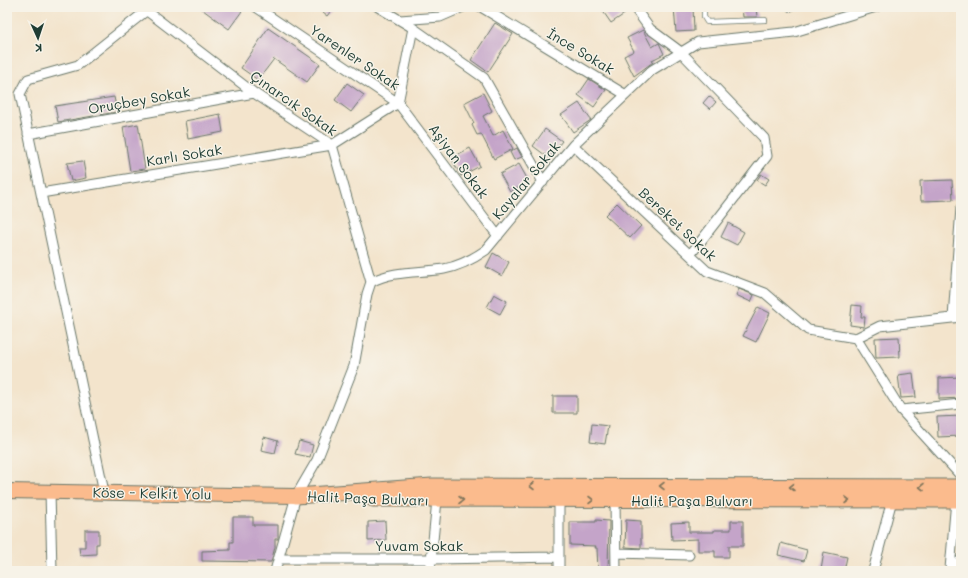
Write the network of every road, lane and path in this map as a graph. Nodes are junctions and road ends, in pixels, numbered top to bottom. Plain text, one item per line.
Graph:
1 (256, 7) edge
2 (378, 7) edge
3 (463, 7) edge
4 (481, 7) edge
5 (634, 7) edge
6 (704, 7) edge
7 (876, 7) edge
8 (149, 9) edge
9 (399, 20) junction
10 (765, 20) dead end
11 (413, 28) junction
12 (681, 52) junction
13 (254, 93) junction
14 (626, 95) junction
15 (398, 103) junction
16 (28, 134) junction
17 (332, 145) junction
18 (573, 145) junction
19 (543, 182) junction
20 (41, 193) junction
21 (961, 208) edge
22 (498, 236) junction
23 (690, 255) junction
24 (371, 282) junction
25 (957, 318) edge
26 (856, 338) junction
27 (961, 404) edge
28 (901, 410) junction
29 (961, 476) edge
30 (7, 491) edge
31 (50, 491) junction
32 (104, 492) junction
33 (296, 496) junction
34 (959, 496) edge
35 (436, 500) junction
36 (559, 500) junction
37 (615, 500) junction
38 (892, 500) junction
39 (616, 553) junction
40 (689, 555) dead end
41 (559, 557) junction
42 (278, 559) junction
43 (431, 560) junction
44 (961, 560) edge
45 (952, 570) edge
46 (52, 571) edge
47 (275, 571) edge
48 (430, 571) edge
49 (559, 571) edge
50 (616, 571) edge
51 (872, 571) edge

1 - 15 street, Yarenler Sokak
2 - 9 street
3 - 9 street
4 - 14 street, İnce Sokak
5 - 12 street
6 - 10 lane
7 - 12 street, Kayalar Sokak
8 - 13 street, Çınarcık Sokak
8 - 16 street
9 - 11 street
11 - 15 street
11 - 19 street
12 - 14 street, Kayalar Sokak
12 - 23 street
13 - 16 street, Oruçbey Sokak
13 - 17 street, Çınarcık Sokak
14 - 18 street, Kayalar Sokak
15 - 17 street
15 - 22 street, Aşiyan Sokak
16 - 20 street
17 - 20 street, Karlı Sokak
17 - 24 street, Çınarcık Sokak
18 - 19 street, Kayalar Sokak
18 - 23 street, Bereket Sokak
19 - 22 street, Kayalar Sokak
20 - 32 street
21 - 25 street
22 - 24 street, Kayalar Sokak
23 - 26 street, Bereket Sokak
24 - 33 street
25 - 26 street
26 - 28 street
27 - 28 street
28 - 29 street
30 - 31 main road, Köse - Kelkit Yolu
31 - 32 main road, Köse - Kelkit Yolu
31 - 46 street
32 - 33 main road, Köse - Kelkit Yolu
34 -> 33 highway, Halit Paşa Bulvarı
33 - 35 highway, Halit Paşa Bulvarı
33 - 42 street
34 - 38 highway, Halit Paşa Bulvarı
34 - 45 street
35 -> 36 highway, Halit Paşa Bulvarı
35 - 43 street
36 -> 37 highway, Halit Paşa Bulvarı
36 - 41 street
37 -> 38 highway, Halit Paşa Bulvarı
37 - 39 street
38 - 51 street
39 - 40 street
39 - 50 street
41 - 43 street, Yuvam Sokak
41 - 49 street
42 - 43 street, Yuvam Sokak
42 - 47 street
43 - 48 street
44 - 45 street

